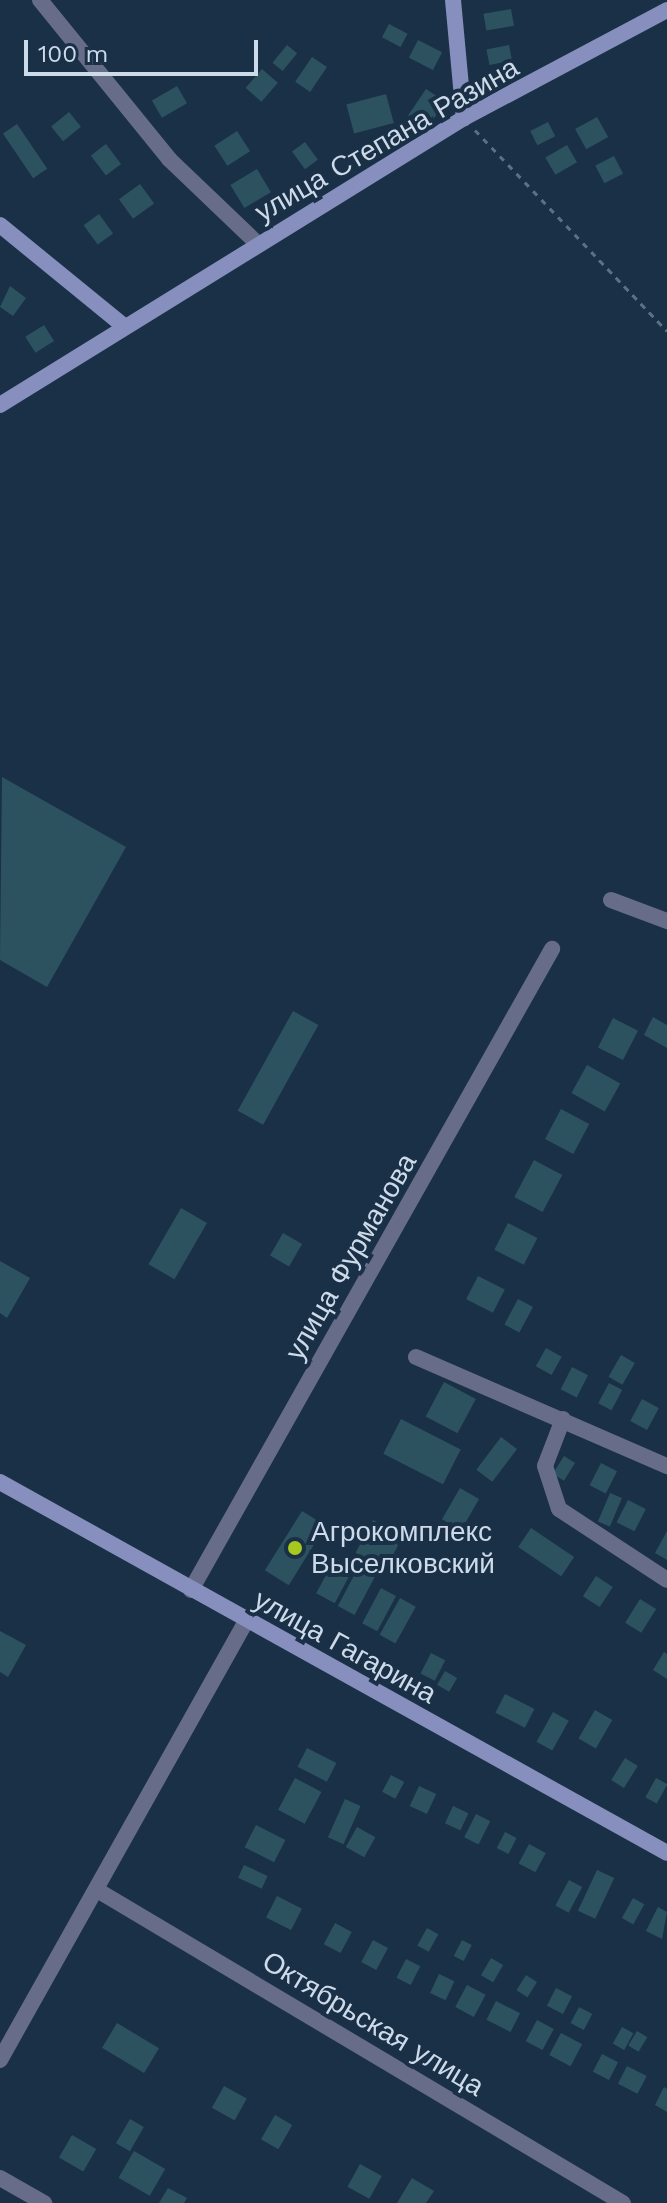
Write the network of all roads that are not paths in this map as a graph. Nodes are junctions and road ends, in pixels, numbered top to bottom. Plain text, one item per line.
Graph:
1 (40, 0) edge
2 (453, 0) edge
3 (667, 10) edge
4 (464, 118) junction
5 (0, 225) edge
6 (259, 245) junction
7 (125, 327) junction
8 (0, 405) edge
9 (611, 900) dead end
10 (667, 921) edge
11 (552, 949) dead end
12 (416, 1357) dead end
13 (563, 1419) junction
14 (667, 1466) edge
15 (0, 1482) edge
16 (667, 1580) edge
17 (191, 1590) junction
18 (245, 1623) junction
19 (667, 1853) edge
20 (97, 1890) junction
21 (0, 2060) edge
22 (0, 2178) edge
23 (44, 2203) edge
24 (623, 2203) edge

1 - 6 street, улица Степана Разина
2 - 4 main road
3 - 4 main road, улица Степана Разина
4 - 6 main road, улица Степана Разина
5 - 7 main road
6 - 7 main road, улица Степана Разина
7 - 8 main road, улица Степана Разина
9 - 10 street
11 - 17 street, улица Фурманова
12 - 13 street
13 - 14 street
13 - 16 street
15 - 17 main road, улица Гагарина
17 - 18 main road, улица Гагарина
18 - 19 main road, улица Гагарина
18 - 20 street
20 - 21 street
20 - 24 street, Октябрьская улица
22 - 23 street

